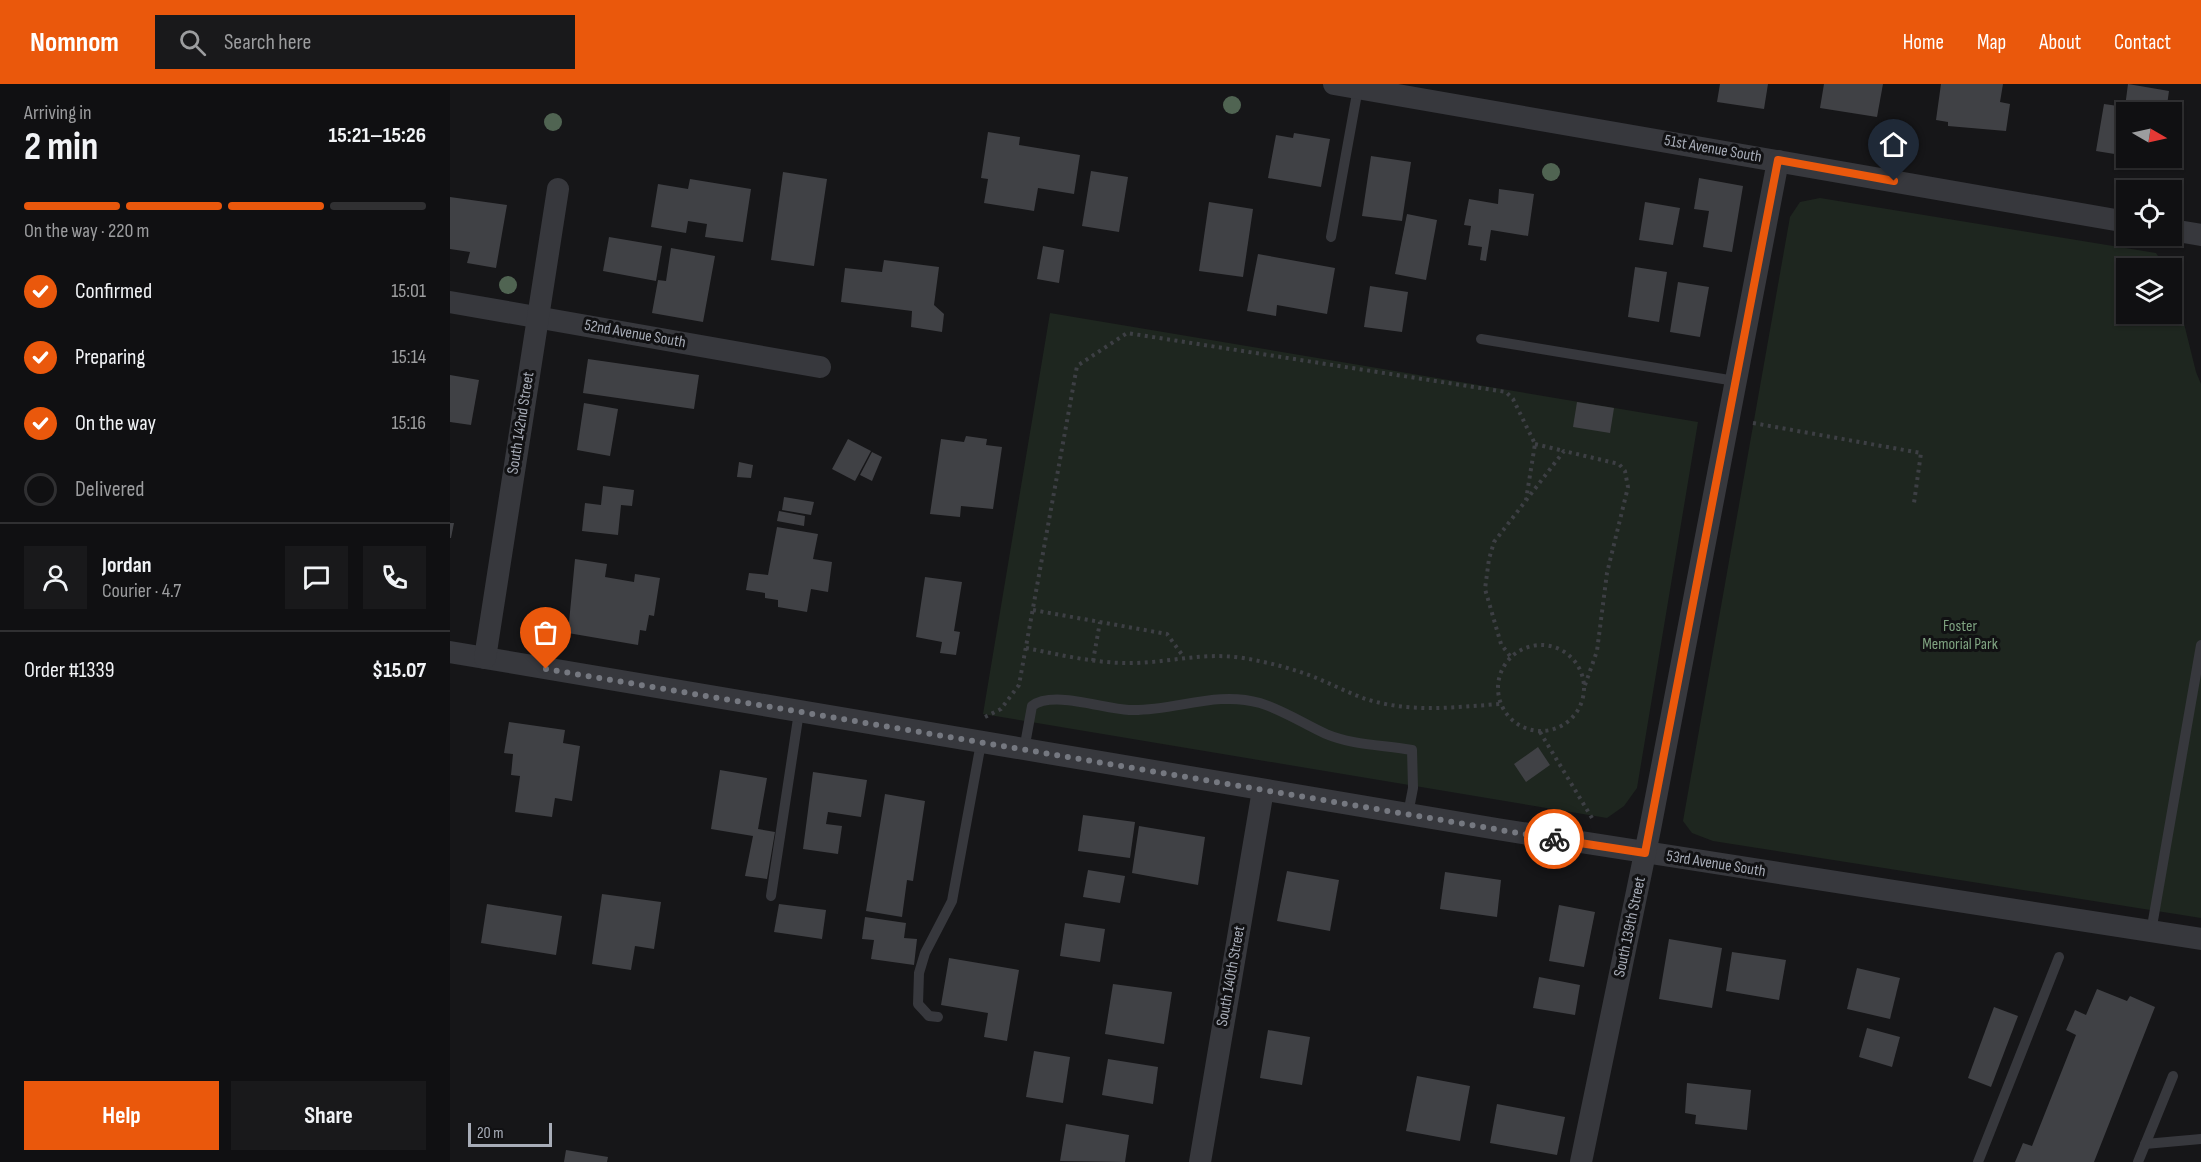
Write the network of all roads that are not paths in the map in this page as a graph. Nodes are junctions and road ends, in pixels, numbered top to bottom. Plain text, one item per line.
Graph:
1 (1334, 84) edge
2 (1358, 88) junction
3 (1778, 160) junction
4 (558, 189) dead end
5 (2116, 220) edge
6 (2182, 232) edge
7 (2201, 235) edge
8 (1331, 237) dead end
9 (450, 302) edge
10 (538, 317) junction
11 (1481, 339) dead end
12 (820, 367) dead end
13 (1735, 381) junction
14 (2201, 645) edge
15 (450, 652) edge
16 (485, 658) junction
17 (799, 712) junction
18 (981, 743) junction
19 (1024, 750) junction
20 (1263, 790) junction
21 (1408, 814) junction
22 (1645, 853) junction
23 (771, 896) dead end
24 (2151, 932) junction
25 (2201, 939) edge
26 (2059, 957) dead end
27 (938, 1017) dead end
28 (2173, 1076) dead end
29 (2201, 1139) edge
30 (2145, 1144) junction
31 (1200, 1162) edge
32 (1581, 1162) edge
33 (1978, 1162) edge
34 (2138, 1162) edge

1 - 2 street, 51st Avenue South
2 - 3 street, 51st Avenue South
2 - 8 lane
3 - 5 street, 51st Avenue South
3 - 13 street, South 139th Street
4 - 10 street, South 142nd Street
6 - 7 street
9 - 10 street, 52nd Avenue South
10 - 12 street, 52nd Avenue South
10 - 16 street, South 142nd Street
11 - 13 lane
13 - 22 street, South 139th Street
14 - 24 lane
15 - 16 street, 53rd Avenue South
16 - 17 street, 53rd Avenue South
17 - 18 street, 53rd Avenue South
17 - 23 lane
18 - 19 street, 53rd Avenue South
18 - 27 lane
19 - 20 street, 53rd Avenue South
19 - 21 lane
20 - 21 street, 53rd Avenue South
20 - 31 street, South 140th Street
21 - 22 street, 53rd Avenue South
22 - 24 street, 53rd Avenue South
22 - 32 street, South 139th Street
24 - 25 street, 53rd Avenue South
26 - 33 lane
28 - 30 lane
29 - 30 lane
30 - 34 lane

